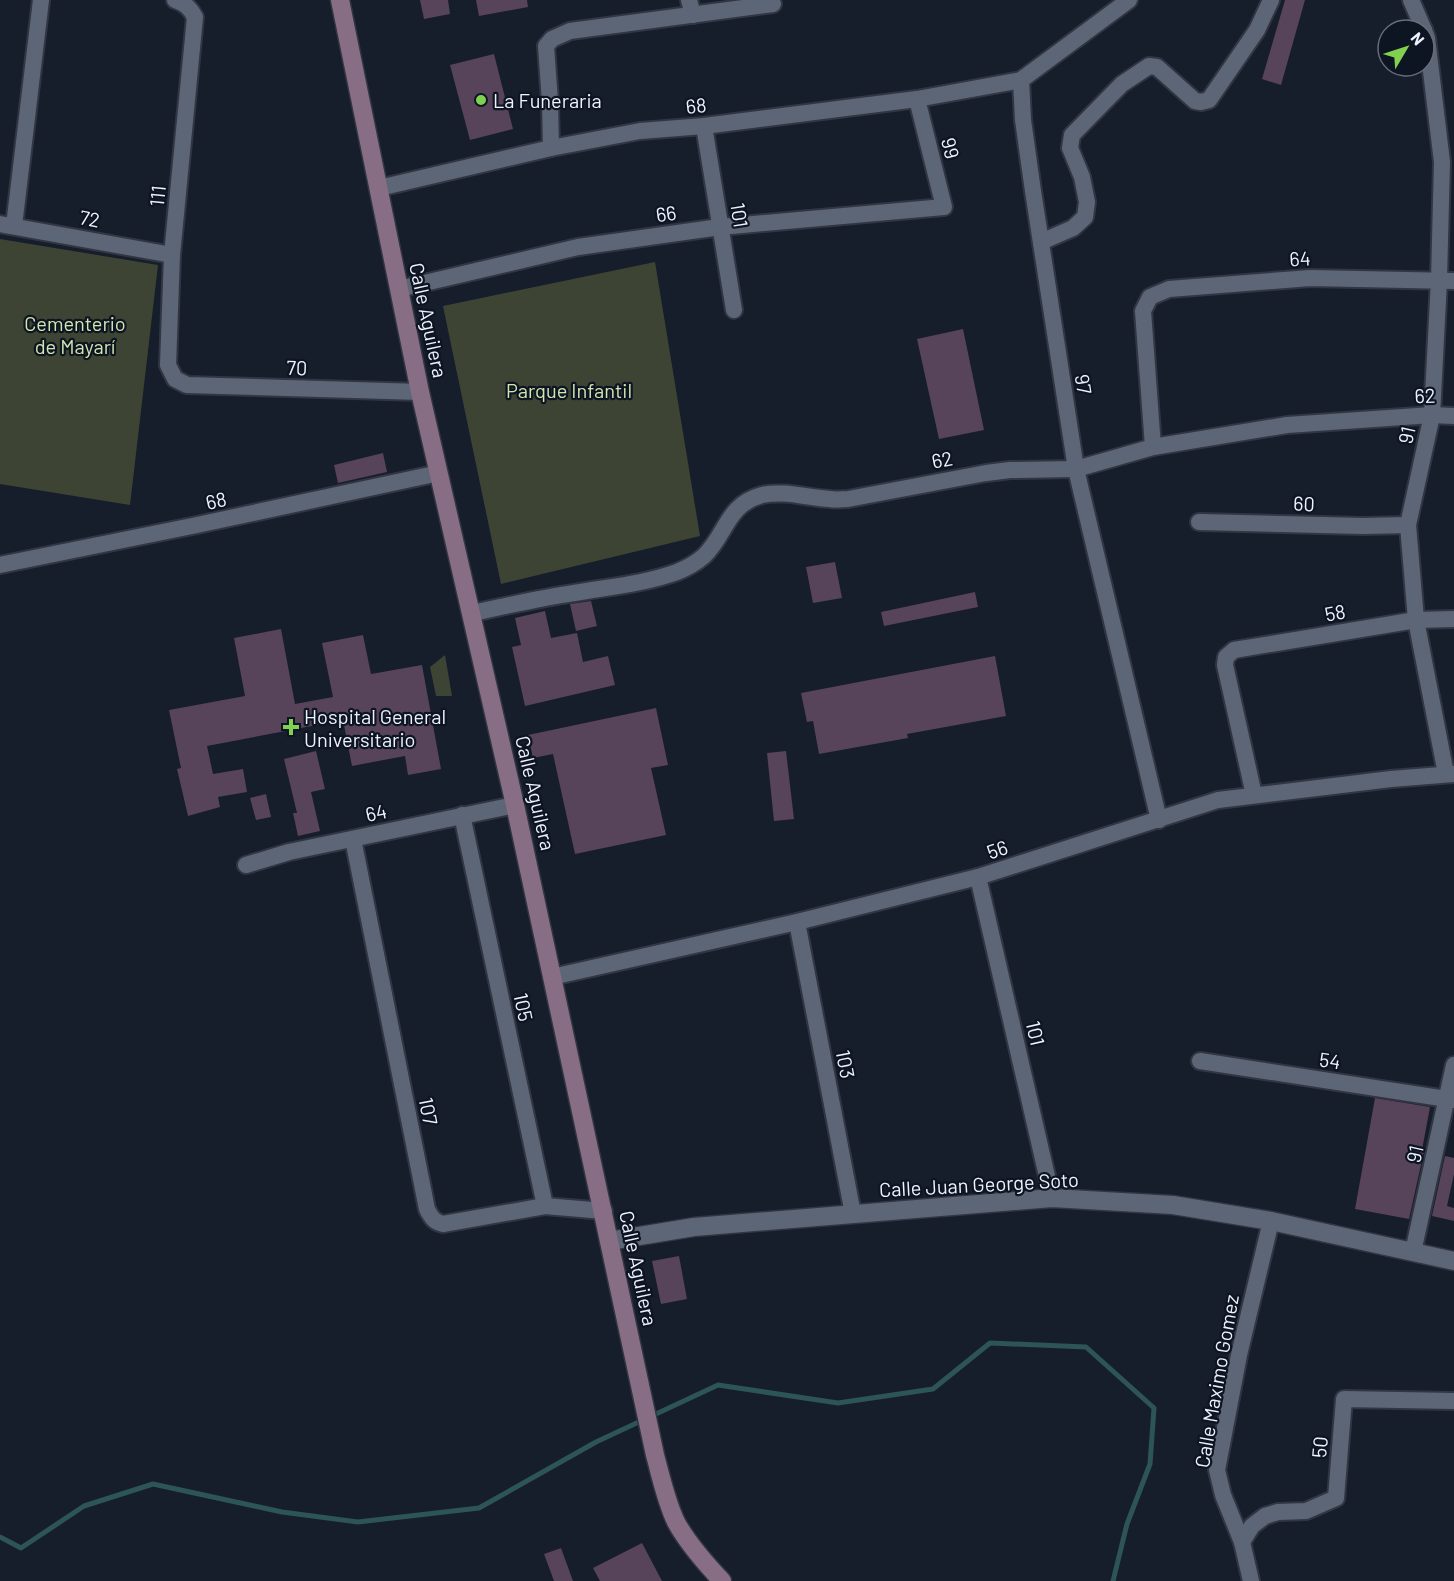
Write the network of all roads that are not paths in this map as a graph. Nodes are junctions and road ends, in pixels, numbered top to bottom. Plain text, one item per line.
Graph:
1 (41, 0) edge
2 (175, 0) edge
3 (340, 0) edge
4 (1129, 0) edge
5 (1271, 0) edge
6 (1411, 0) edge
7 (773, 4) dead end
8 (691, 8) edge
9 (1419, 18) edge
10 (1432, 78) edge
11 (1021, 80) junction
12 (917, 99) junction
13 (704, 126) junction
14 (551, 148) junction
15 (379, 188) junction
16 (944, 207) joint
17 (7, 225) edge
18 (720, 227) junction
19 (1041, 242) junction
20 (172, 255) junction
21 (1446, 280) edge
22 (399, 289) junction
23 (734, 310) dead end
24 (175, 379) joint
25 (420, 392) junction
26 (1432, 415) junction
27 (1454, 416) edge
28 (1153, 447) junction
29 (1076, 469) junction
30 (439, 473) junction
31 (1199, 522) dead end
32 (1408, 525) junction
33 (0, 565) edge
34 (472, 613) junction
35 (1454, 619) edge
36 (1416, 620) junction
37 (1450, 774) edge
38 (1254, 795) junction
39 (515, 805) junction
40 (462, 816) junction
41 (1159, 819) junction
42 (353, 839) junction
43 (246, 865) dead end
44 (978, 877) junction
45 (797, 922) junction
46 (552, 977) junction
47 (1200, 1061) dead end
48 (1454, 1065) edge
49 (1451, 1099) edge
50 (1052, 1198) junction
51 (545, 1206) junction
52 (604, 1211) junction
53 (853, 1214) junction
54 (1271, 1221) junction
55 (609, 1241) junction
56 (1413, 1252) junction
57 (1454, 1262) edge
58 (1454, 1401) edge
59 (1242, 1542) junction
60 (722, 1581) edge
61 (1251, 1581) edge

1 - 17 street
2 - 20 street, 111
3 - 15 main road, Calle Aguilera
4 - 11 street
5 - 19 street
6 - 9 street, 91
7 - 8 street
8 - 14 street
10 - 21 street, 91
11 - 12 street, 68
11 - 19 street, 97
12 - 13 street, 68
12 - 16 street, 99
13 - 14 street, 68
13 - 18 street, 101
14 - 15 street, 68
15 - 22 main road, Calle Aguilera
16 - 18 street, 66
17 - 20 street, 72
18 - 22 street, 66
18 - 23 street, 101
19 - 29 street, 97
20 - 24 street, 111
21 - 26 street, 91
21 - 28 street, 64
22 - 25 main road, Calle Aguilera
24 - 25 street, 70
25 - 30 main road, Calle Aguilera
26 - 27 street, 62
26 - 28 street, 62
26 - 32 street, 91
28 - 29 street, 62
29 - 34 street, 62
29 - 41 street, 97
30 - 33 street, 68
30 - 34 main road, Calle Aguilera
31 - 32 street, 60
32 - 36 street, 91
34 - 39 main road, Calle Aguilera
35 - 36 street, 58
36 - 37 street, 91
36 - 38 street, 58
37 - 38 street, 56
38 - 41 street, 56
39 - 40 street, 64
39 - 46 main road, Calle Aguilera
40 - 42 street, 64
40 - 51 street, 105
41 - 44 street, 56
42 - 43 street, 64
42 - 51 street, 107
44 - 45 street, 56
44 - 50 street, 101
45 - 46 street, 56
45 - 53 street, 103
46 - 52 main road, Calle Aguilera
47 - 49 street, 54
48 - 49 street, 91
49 - 56 street, 91
50 - 53 street, Calle Juan George Soto
50 - 54 street, Calle Juan George Soto
51 - 52 street, 107
52 - 55 main road, Calle Aguilera
53 - 55 street, Calle Juan George Soto
54 - 56 street, Calle Juan George Soto
54 - 59 street, Calle Maximo Gomez
55 - 60 main road, Calle Aguilera
56 - 57 street, Calle Juan George Soto
58 - 59 street, 50
59 - 61 street, Calle Maximo Gomez

